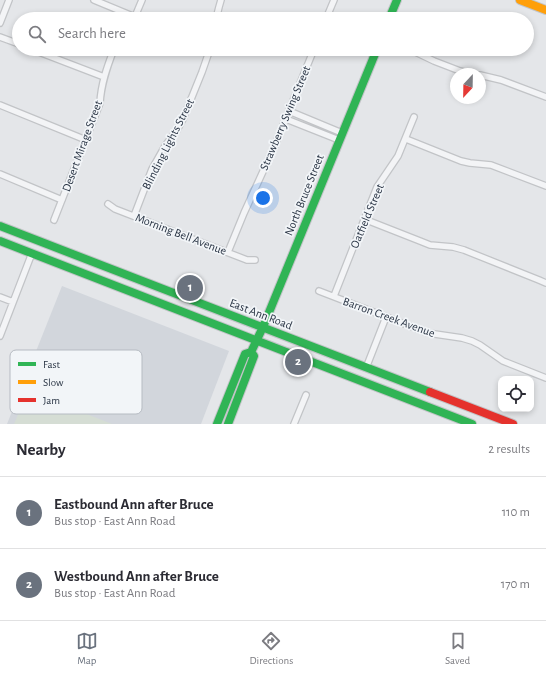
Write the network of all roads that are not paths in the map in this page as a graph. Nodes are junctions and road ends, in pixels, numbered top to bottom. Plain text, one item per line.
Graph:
1 (9, 0) edge
2 (94, 0) edge
3 (142, 0) edge
4 (221, 0) edge
5 (334, 0) edge
6 (397, 0) edge
7 (520, 0) edge
8 (546, 10) edge
9 (121, 12) edge
10 (137, 12) edge
11 (218, 12) edge
12 (329, 12) edge
13 (392, 12) edge
14 (0, 23) edge
15 (0, 37) edge
16 (12, 41) edge
17 (49, 56) edge
18 (112, 56) edge
19 (208, 56) edge
20 (311, 56) edge
21 (374, 56) edge
22 (422, 56) edge
23 (451, 68) edge
24 (486, 76) edge
25 (104, 77) junction
26 (546, 97) edge
27 (0, 105) edge
28 (289, 111) junction
29 (414, 117) dead end
30 (286, 119) junction
31 (341, 136) junction
32 (406, 138) junction
33 (86, 140) junction
34 (0, 174) edge
35 (546, 186) edge
36 (62, 200) junction
37 (108, 204) dead end
38 (134, 216) junction
39 (364, 219) junction
40 (54, 220) dead end
41 (0, 226) edge
42 (0, 241) edge
43 (228, 252) junction
44 (32, 253) junction
45 (255, 260) dead end
46 (546, 283) edge
47 (319, 291) dead end
48 (334, 296) junction
49 (0, 297) edge
50 (13, 302) junction
51 (386, 317) junction
52 (263, 327) junction
53 (0, 336) edge
54 (256, 340) junction
55 (252, 350) dead end
56 (366, 368) junction
57 (546, 378) edge
58 (306, 395) dead end
59 (217, 424) edge
60 (228, 424) edge
61 (294, 424) edge
62 (472, 424) edge
63 (513, 424) edge

1 - 14 street
2 - 9 street
3 - 10 street
4 - 11 street
5 - 12 street
6 - 13 main road
7 - 8 main road
15 - 16 street
17 - 25 street
18 - 25 street, Desert Mirage Street
19 - 38 street, Blinding Lights Street
20 - 28 street, Strawberry Swing Street
21 - 31 main road, North Bruce Street
22 - 23 street
24 - 26 street
25 - 33 street, Desert Mirage Street
27 - 33 street
28 - 30 street, Strawberry Swing Street
28 - 31 street
29 - 32 street, Oatfield Street
30 - 31 street
30 - 43 street, Strawberry Swing Street
31 - 52 main road, North Bruce Street
32 - 35 street
32 - 39 street, Oatfield Street
33 - 36 street, Desert Mirage Street
34 - 36 street
36 - 40 street, Desert Mirage Street
37 - 38 street, Morning Bell Avenue
38 - 43 street, Morning Bell Avenue
39 - 46 street
39 - 48 street, Oatfield Street
41 - 52 main road, East Ann Road
42 - 44 main road
43 - 45 street, Morning Bell Avenue
44 - 50 street
44 - 54 main road
47 - 48 street, Barron Creek Avenue
48 - 51 street, Barron Creek Avenue
49 - 50 street
50 - 53 street
51 - 56 street
51 - 57 street, Barron Creek Avenue
52 - 54 main road, North Bruce Street
52 - 56 main road, East Ann Road
54 - 55 main road, North Bruce Street
54 - 62 main road
56 - 63 main road, East Ann Road
58 - 61 street
59 - 60 main road

